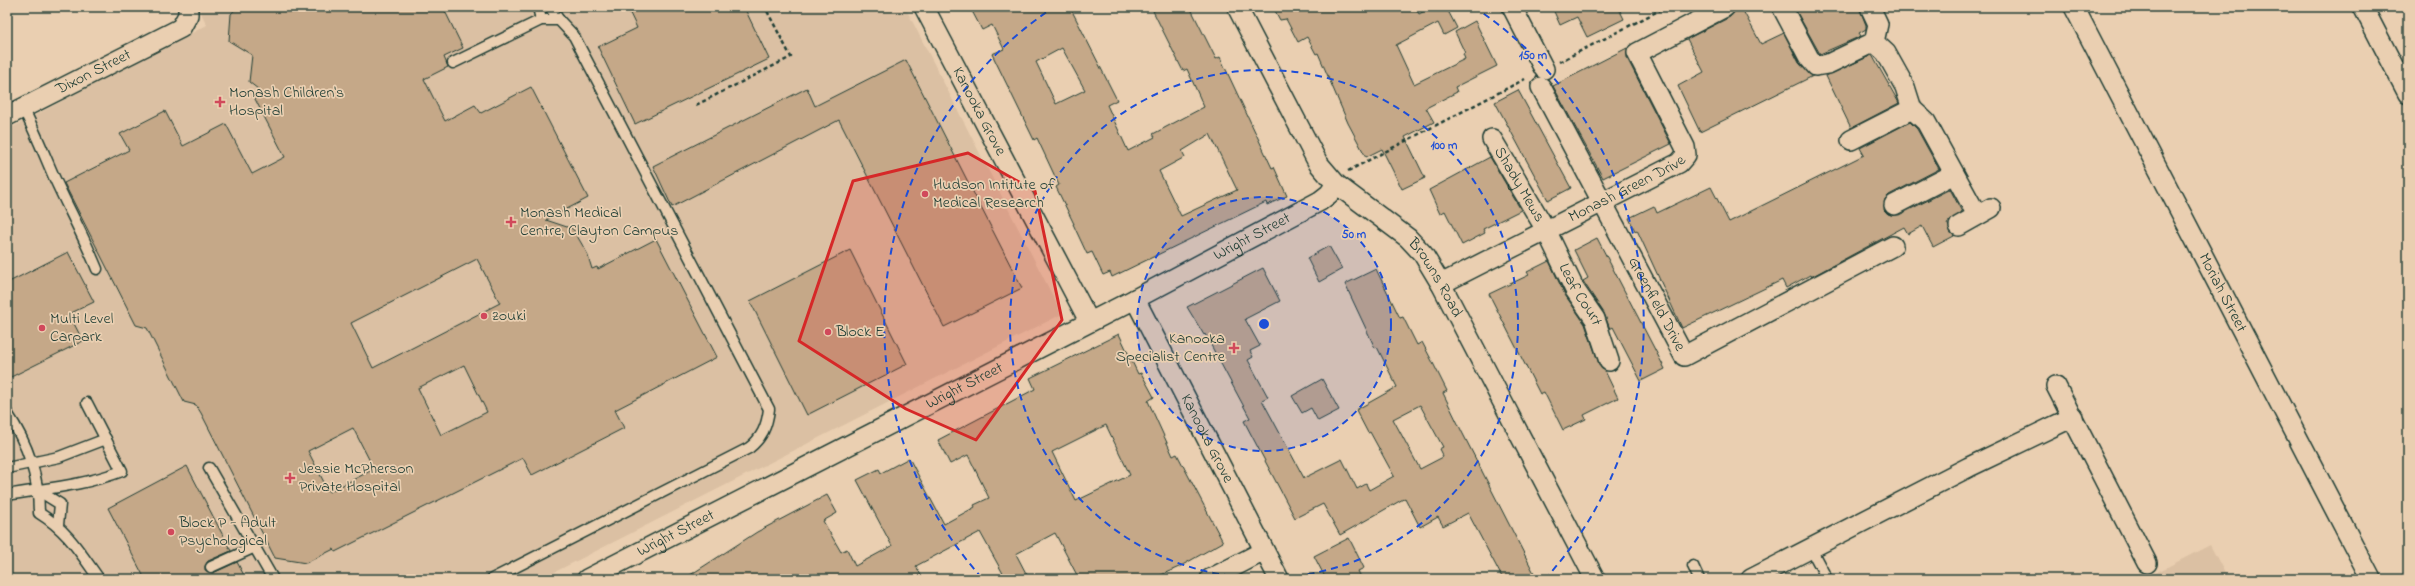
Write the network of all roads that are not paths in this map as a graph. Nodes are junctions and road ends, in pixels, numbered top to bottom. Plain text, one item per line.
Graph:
1 (188, 7) edge
2 (538, 7) edge
3 (550, 7) edge
4 (924, 7) edge
5 (1237, 7) edge
6 (1512, 7) edge
7 (1725, 7) edge
8 (1782, 7) edge
9 (1870, 7) edge
10 (2074, 7) edge
11 (2363, 7) edge
12 (541, 20) junction
13 (558, 20) junction
14 (1874, 42) junction
15 (453, 63) dead end
16 (2408, 94) edge
17 (1912, 109) junction
18 (15, 112) edge
19 (1492, 139) dead end
20 (1851, 140) dead end
21 (1954, 174) junction
22 (1336, 184) junction
23 (1603, 201) junction
24 (1894, 205) dead end
25 (1959, 226) dead end
26 (1546, 230) junction
27 (1893, 246) dead end
28 (96, 269) dead end
29 (1441, 284) junction
30 (1135, 299) junction
31 (1089, 321) junction
32 (1609, 361) dead end
33 (2056, 386) dead end
34 (87, 403) dead end
35 (7, 413) edge
36 (2073, 417) junction
37 (106, 439) junction
38 (32, 462) junction
39 (7, 468) edge
40 (209, 468) dead end
41 (39, 491) junction
42 (7, 495) edge
43 (58, 525) junction
44 (255, 547) junction
45 (1811, 549) junction
46 (1264, 551) junction
47 (2148, 562) dead end
48 (1693, 566) dead end
49 (211, 567) dead end
50 (99, 579) edge
51 (273, 579) edge
52 (492, 579) edge
53 (587, 579) edge
54 (1210, 579) edge
55 (1279, 579) edge
56 (1595, 579) edge
57 (1699, 579) edge
58 (1751, 579) edge
59 (1827, 579) edge
60 (2371, 579) edge

1 - 18 street, Dixon Street
2 - 12 lane
3 - 13 lane
4 - 31 street, Kanooka Grove
5 - 22 street, Browns Road
6 - 23 street, Greenfield Drive
7 - 23 street, Monash Green Drive
8 - 14 street
9 - 14 street
10 - 60 street, Moriah Street
11 - 16 street
12 - 13 lane
12 - 15 lane
13 - 52 lane
14 - 17 street
17 - 20 street
17 - 21 street
18 - 28 lane
19 - 26 street, Shady Mews
21 - 24 street
21 - 25 street
22 - 29 street, Browns Road
22 - 30 street, Wright Street
23 - 26 street, Monash Green Drive
23 - 27 street, Greenfield Drive
26 - 29 street, Monash Green Drive
26 - 32 street, Leaf Court
29 - 56 street, Browns Road
30 - 31 street, Wright Street
30 - 46 street, Kanooka Grove
31 - 53 street, Wright Street
33 - 36 street
34 - 37 lane
35 - 38 lane
36 - 45 street
36 - 47 street
37 - 38 lane
37 - 41 lane
38 - 39 lane
38 - 41 lane
40 - 44 lane
41 - 42 lane
41 - 43 lane
41 - 43 lane
43 - 50 lane
44 - 49 lane
44 - 51 lane
45 - 58 street
45 - 59 lane
46 - 54 street
46 - 55 street, Kanooka Grove
48 - 57 lane

